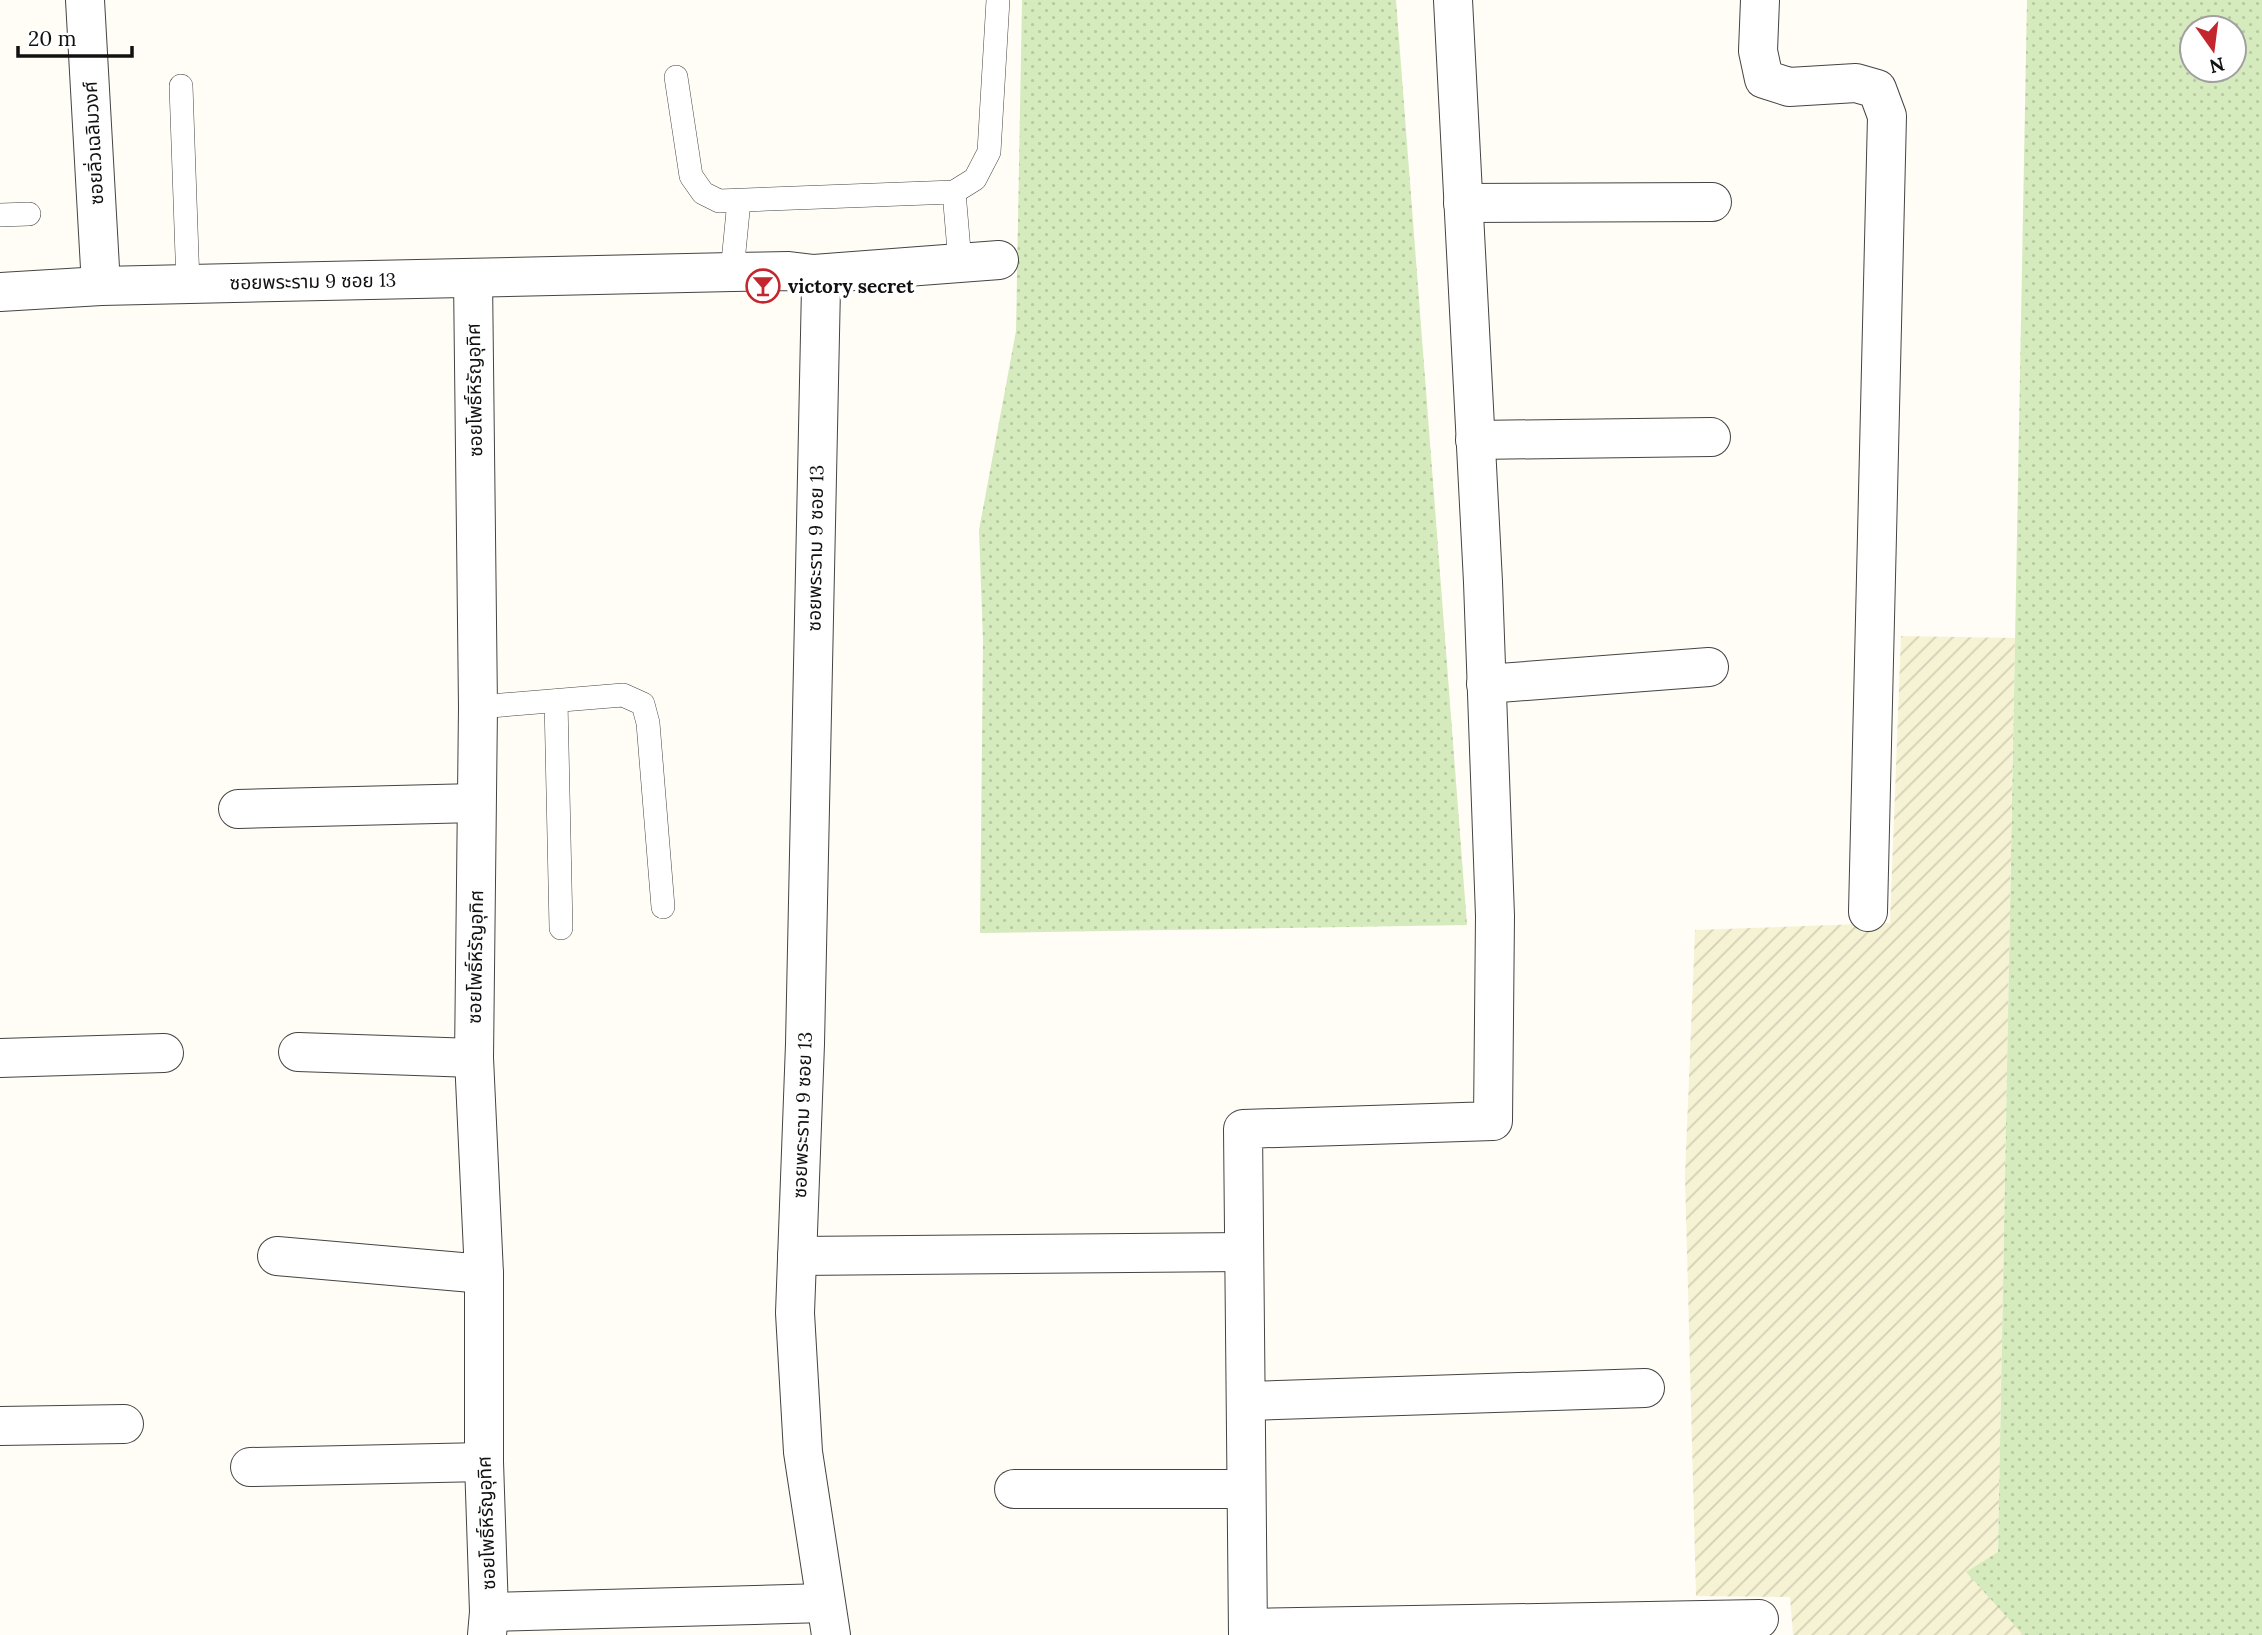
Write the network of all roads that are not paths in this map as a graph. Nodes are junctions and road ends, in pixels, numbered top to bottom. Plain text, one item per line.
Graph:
1 (85, 0) edge
2 (998, 0) edge
3 (1452, 0) edge
4 (1760, 0) edge
5 (676, 77) dead end
6 (181, 86) dead end
7 (954, 192) junction
8 (739, 201) junction
9 (1463, 202) junction
10 (1712, 202) dead end
11 (29, 214) dead end
12 (0, 215) edge
13 (999, 260) dead end
14 (960, 262) junction
15 (733, 272) junction
16 (814, 274) junction
17 (473, 278) junction
18 (188, 284) junction
19 (101, 286) junction
20 (0, 292) edge
21 (1711, 437) dead end
22 (1475, 440) junction
23 (1709, 667) dead end
24 (1486, 684) junction
25 (556, 701) junction
26 (478, 707) junction
27 (477, 803) junction
28 (238, 809) dead end
29 (663, 907) dead end
30 (1868, 912) dead end
31 (561, 928) dead end
32 (298, 1052) dead end
33 (164, 1053) dead end
34 (0, 1058) edge
35 (474, 1058) junction
36 (1244, 1252) junction
37 (277, 1256) dead end
38 (797, 1256) junction
39 (484, 1274) junction
40 (1645, 1388) dead end
41 (1246, 1401) junction
42 (124, 1424) dead end
43 (0, 1426) edge
44 (484, 1462) junction
45 (250, 1467) dead end
46 (1014, 1489) dead end
47 (1246, 1489) junction
48 (828, 1619) edge
49 (1759, 1619) dead end
50 (488, 1623) edge
51 (1248, 1631) edge

1 - 19 street, ซอยลิ่วเฉลิมวงศ์
2 - 7 lane
3 - 9 street
4 - 30 street
5 - 8 lane
6 - 18 lane
7 - 8 lane
7 - 14 lane
8 - 15 lane
9 - 10 street
9 - 22 street
11 - 12 lane
13 - 14 street
14 - 16 street
15 - 16 street, ซอยพระราม 9 ซอย 13
15 - 17 street, ซอยพระราม 9 ซอย 13
16 - 38 street, ซอยพระราม 9 ซอย 13
17 - 18 street, ซอยพระราม 9 ซอย 13
17 - 26 street, ซอยโพธิ์หิรัญอุทิศ
18 - 19 street, ซอยพระราม 9 ซอย 13
19 - 20 street, ซอยพระราม 9 ซอย 13
21 - 22 street
22 - 24 street
23 - 24 street
24 - 36 street
25 - 26 lane
25 - 29 lane
25 - 31 lane
26 - 27 street, ซอยโพธิ์หิรัญอุทิศ
27 - 28 street
27 - 35 street, ซอยโพธิ์หิรัญอุทิศ
32 - 35 street
33 - 34 street
35 - 39 street, ซอยโพธิ์หิรัญอุทิศ
36 - 38 street
36 - 41 street
37 - 39 street
38 - 48 street, ซอยพระราม 9 ซอย 13
39 - 44 street, ซอยโพธิ์หิรัญอุทิศ
40 - 41 street
41 - 47 street
42 - 43 street
44 - 45 street
44 - 50 street, ซอยโพธิ์หิรัญอุทิศ
46 - 47 street
47 - 51 street
48 - 50 street
49 - 51 street

